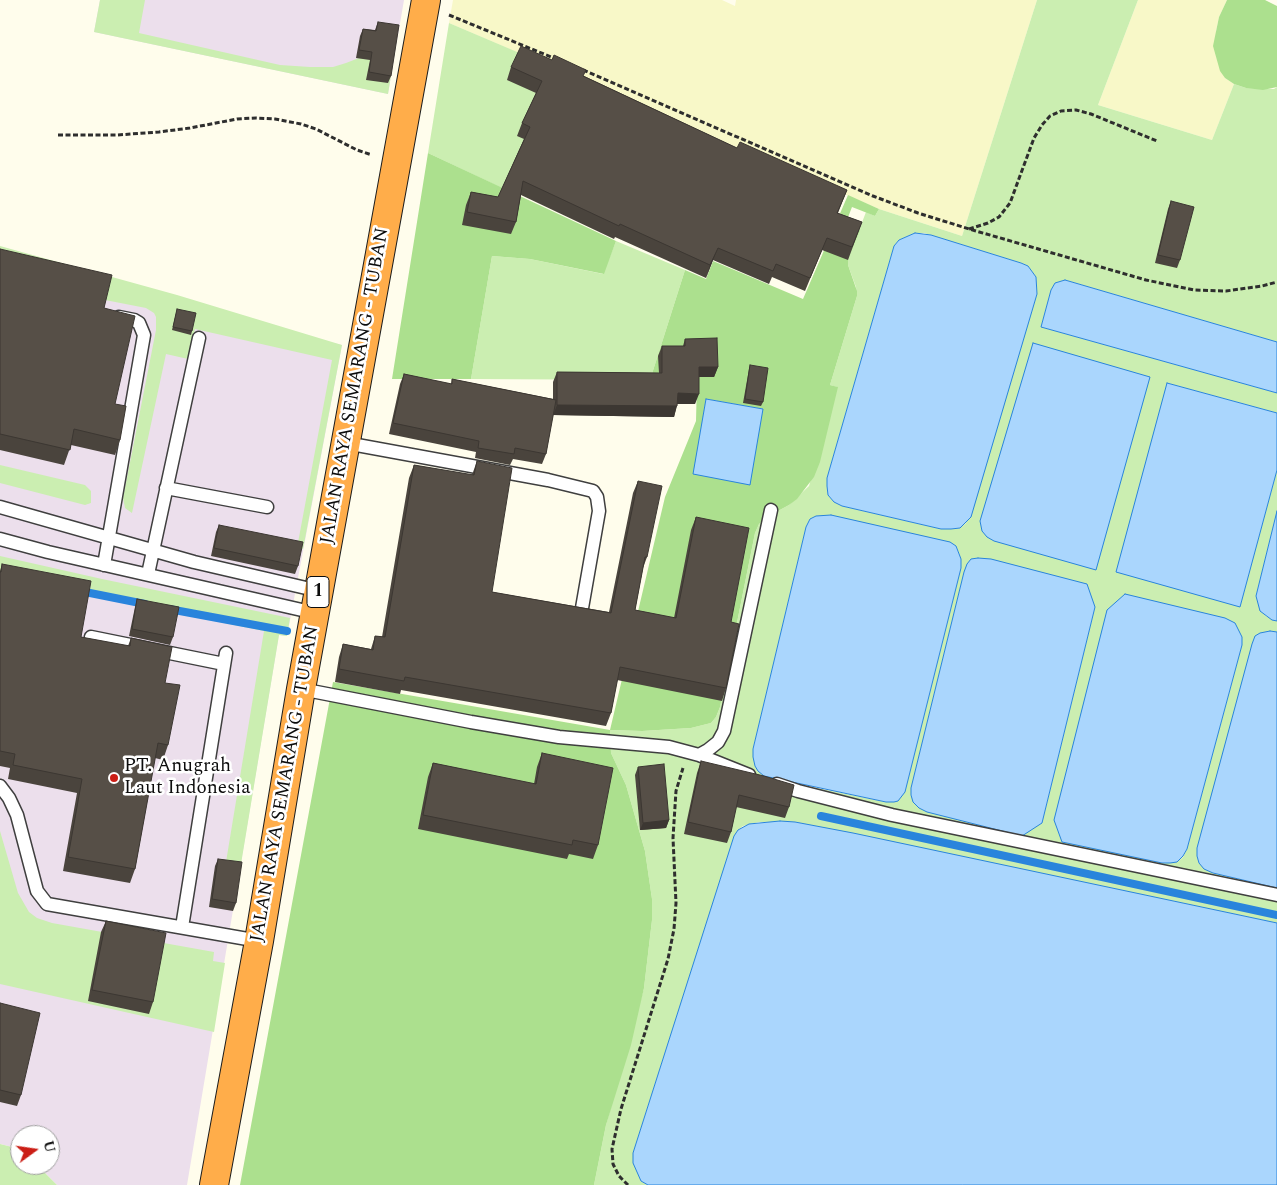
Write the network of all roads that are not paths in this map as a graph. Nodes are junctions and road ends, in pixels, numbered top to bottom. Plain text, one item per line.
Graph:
1 (426, 3) edge
2 (112, 316) edge
3 (199, 338) dead end
4 (346, 443) junction
5 (166, 488) junction
6 (0, 507) edge
7 (267, 507) dead end
8 (771, 510) dead end
9 (109, 538) junction
10 (0, 539) edge
11 (153, 550) junction
12 (104, 565) junction
13 (148, 574) junction
14 (317, 602) junction
15 (582, 608) edge
16 (91, 637) edge
17 (301, 689) junction
18 (699, 755) junction
19 (0, 786) edge
20 (1277, 894) edge
21 (182, 927) junction
22 (260, 941) junction
23 (214, 1185) edge

1 - 4 highway, JALAN RAYA SEMARANG - TUBAN / 1
2 - 9 lane
3 - 5 lane
4 - 14 highway, JALAN RAYA SEMARANG - TUBAN / 1
4 - 15 lane
5 - 7 lane
5 - 11 lane
6 - 9 lane
8 - 18 lane
9 - 11 lane
9 - 12 lane
10 - 12 lane
11 - 13 lane
11 - 14 lane
12 - 13 lane
13 - 14 lane
14 - 17 highway, JALAN RAYA SEMARANG - TUBAN / 1
16 - 21 lane
17 - 18 lane
17 - 22 highway, JALAN RAYA SEMARANG - TUBAN / 1
18 - 20 lane
19 - 21 lane
21 - 22 lane
22 - 23 highway, JALAN RAYA SEMARANG - TUBAN / 1

